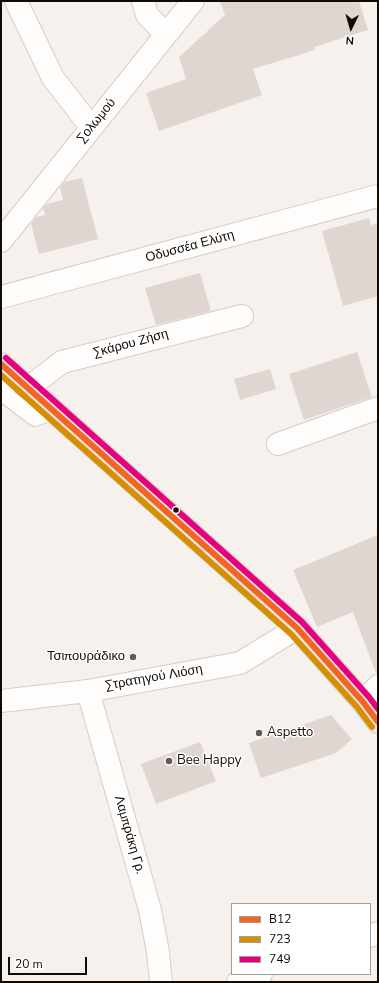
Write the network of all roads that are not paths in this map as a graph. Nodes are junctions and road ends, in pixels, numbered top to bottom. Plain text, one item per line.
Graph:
1 (16, 1) edge
2 (143, 1) edge
3 (193, 1) edge
4 (166, 34) junction
5 (92, 127) junction
6 (378, 196) edge
7 (1, 241) edge
8 (1, 297) edge
9 (242, 316) dead end
10 (4, 366) edge
11 (28, 388) junction
12 (378, 408) edge
13 (54, 411) junction
14 (278, 444) dead end
15 (297, 628) junction
16 (378, 686) edge
17 (88, 690) junction
18 (1, 702) edge
19 (363, 702) junction
20 (378, 722) edge
21 (258, 975) edge
22 (161, 982) edge
23 (238, 982) edge

1 - 5 street
2 - 4 street
3 - 4 street, Σολωμού
4 - 5 street, Σολωμού
5 - 7 street, Σολωμού
6 - 8 street, Οδυσσέα Ελύτη
9 - 11 street, Σκάρου Ζήση
10 - 11 main road
10 - 13 lane
11 - 13 main road
12 - 14 street
13 - 15 main road
15 - 17 street, Στρατηγού Λιόση
15 - 19 main road
16 - 19 street
17 - 18 street, Στρατηγού Λιόση
17 - 22 street, Λαμπράκη Γρ.
19 - 20 main road
21 - 23 street

